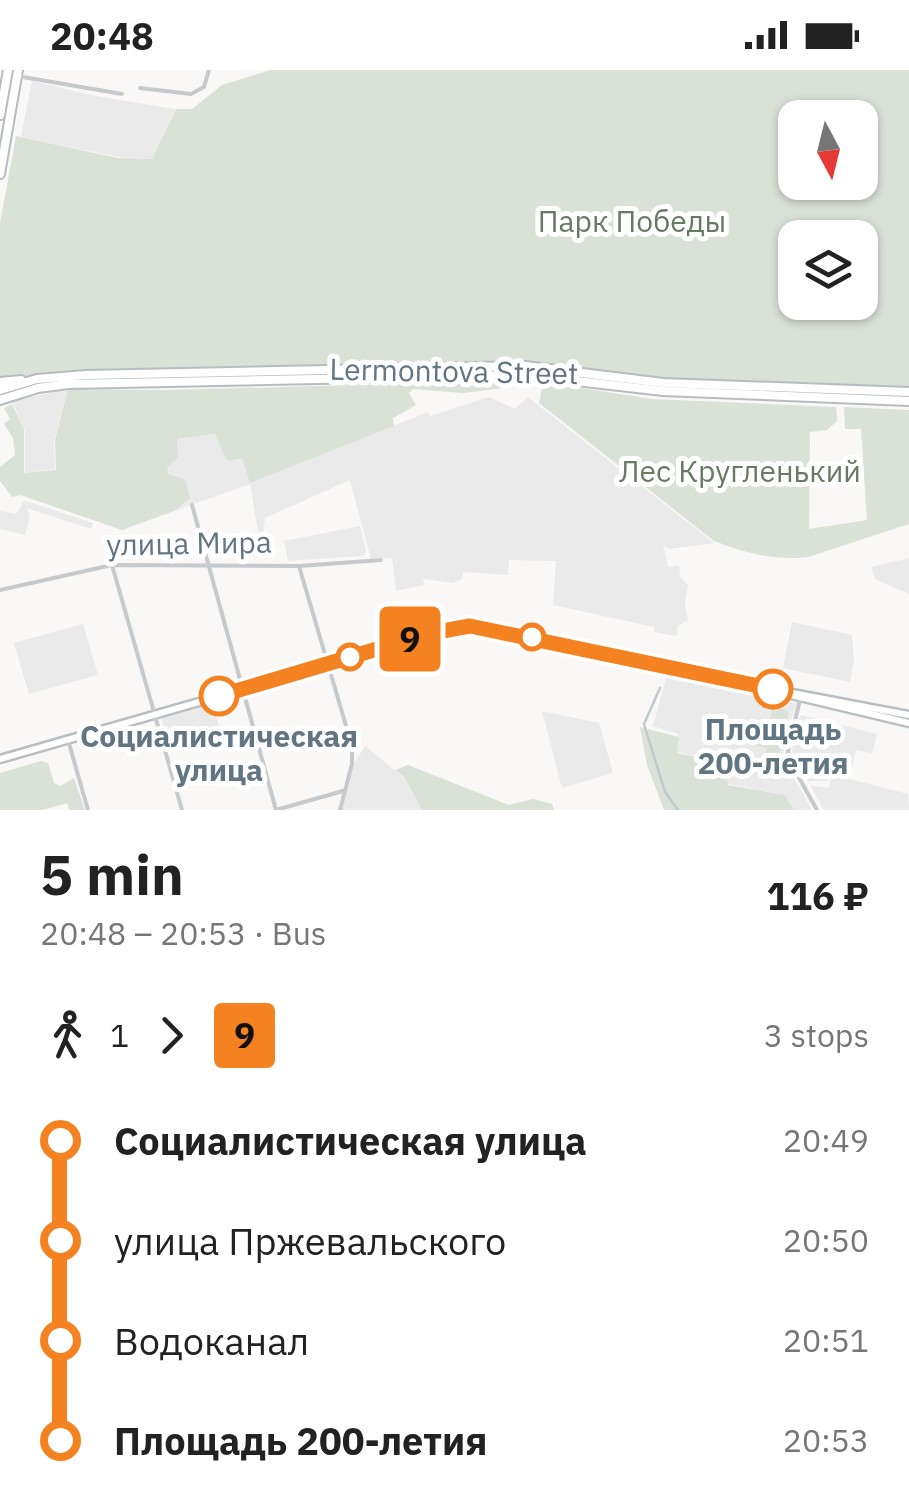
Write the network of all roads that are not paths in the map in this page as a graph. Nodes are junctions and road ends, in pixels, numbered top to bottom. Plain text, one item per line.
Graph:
1 (8, 70) edge
2 (209, 70) edge
3 (17, 73) edge
4 (140, 88) dead end
5 (122, 94) dead end
6 (0, 115) edge
7 (0, 174) edge
8 (303, 375) junction
9 (51, 377) junction
10 (0, 382) edge
11 (663, 387) junction
12 (909, 392) edge
13 (2, 397) edge
14 (909, 401) edge
15 (192, 505) dead end
16 (381, 560) dead end
17 (112, 565) junction
18 (207, 566) junction
19 (299, 566) junction
20 (0, 590) edge
21 (328, 664) junction
22 (241, 689) junction
23 (801, 696) junction
24 (155, 714) junction
25 (909, 715) edge
26 (909, 724) edge
27 (68, 740) junction
28 (0, 759) edge
29 (345, 790) junction
30 (88, 810) edge
31 (182, 810) edge
32 (276, 810) edge
33 (340, 810) edge
34 (817, 810) edge

1 - 6 main road
2 - 4 street
3 - 5 street
3 - 7 main road
8 - 9 main road, Lermontova Street
8 - 11 main road, Lermontova Street
8 - 13 main road, Lermontova Street
9 - 10 main road
9 - 13 main road, Lermontova Street
11 - 12 main road, Lermontova Street
11 - 14 main road, Lermontova Street
15 - 18 street
16 - 19 street, улица Мира
17 - 18 street, улица Мира
17 - 20 street, улица Мира
17 - 24 street
18 - 19 street, улица Мира
18 - 22 street
19 - 21 street
21 - 22 main road
21 - 23 main road
21 - 29 street
22 - 24 main road
22 - 32 street
23 - 25 main road
23 - 26 main road
23 - 34 street
24 - 27 main road
24 - 31 street
27 - 28 main road
27 - 30 street
29 - 32 street
29 - 33 street

